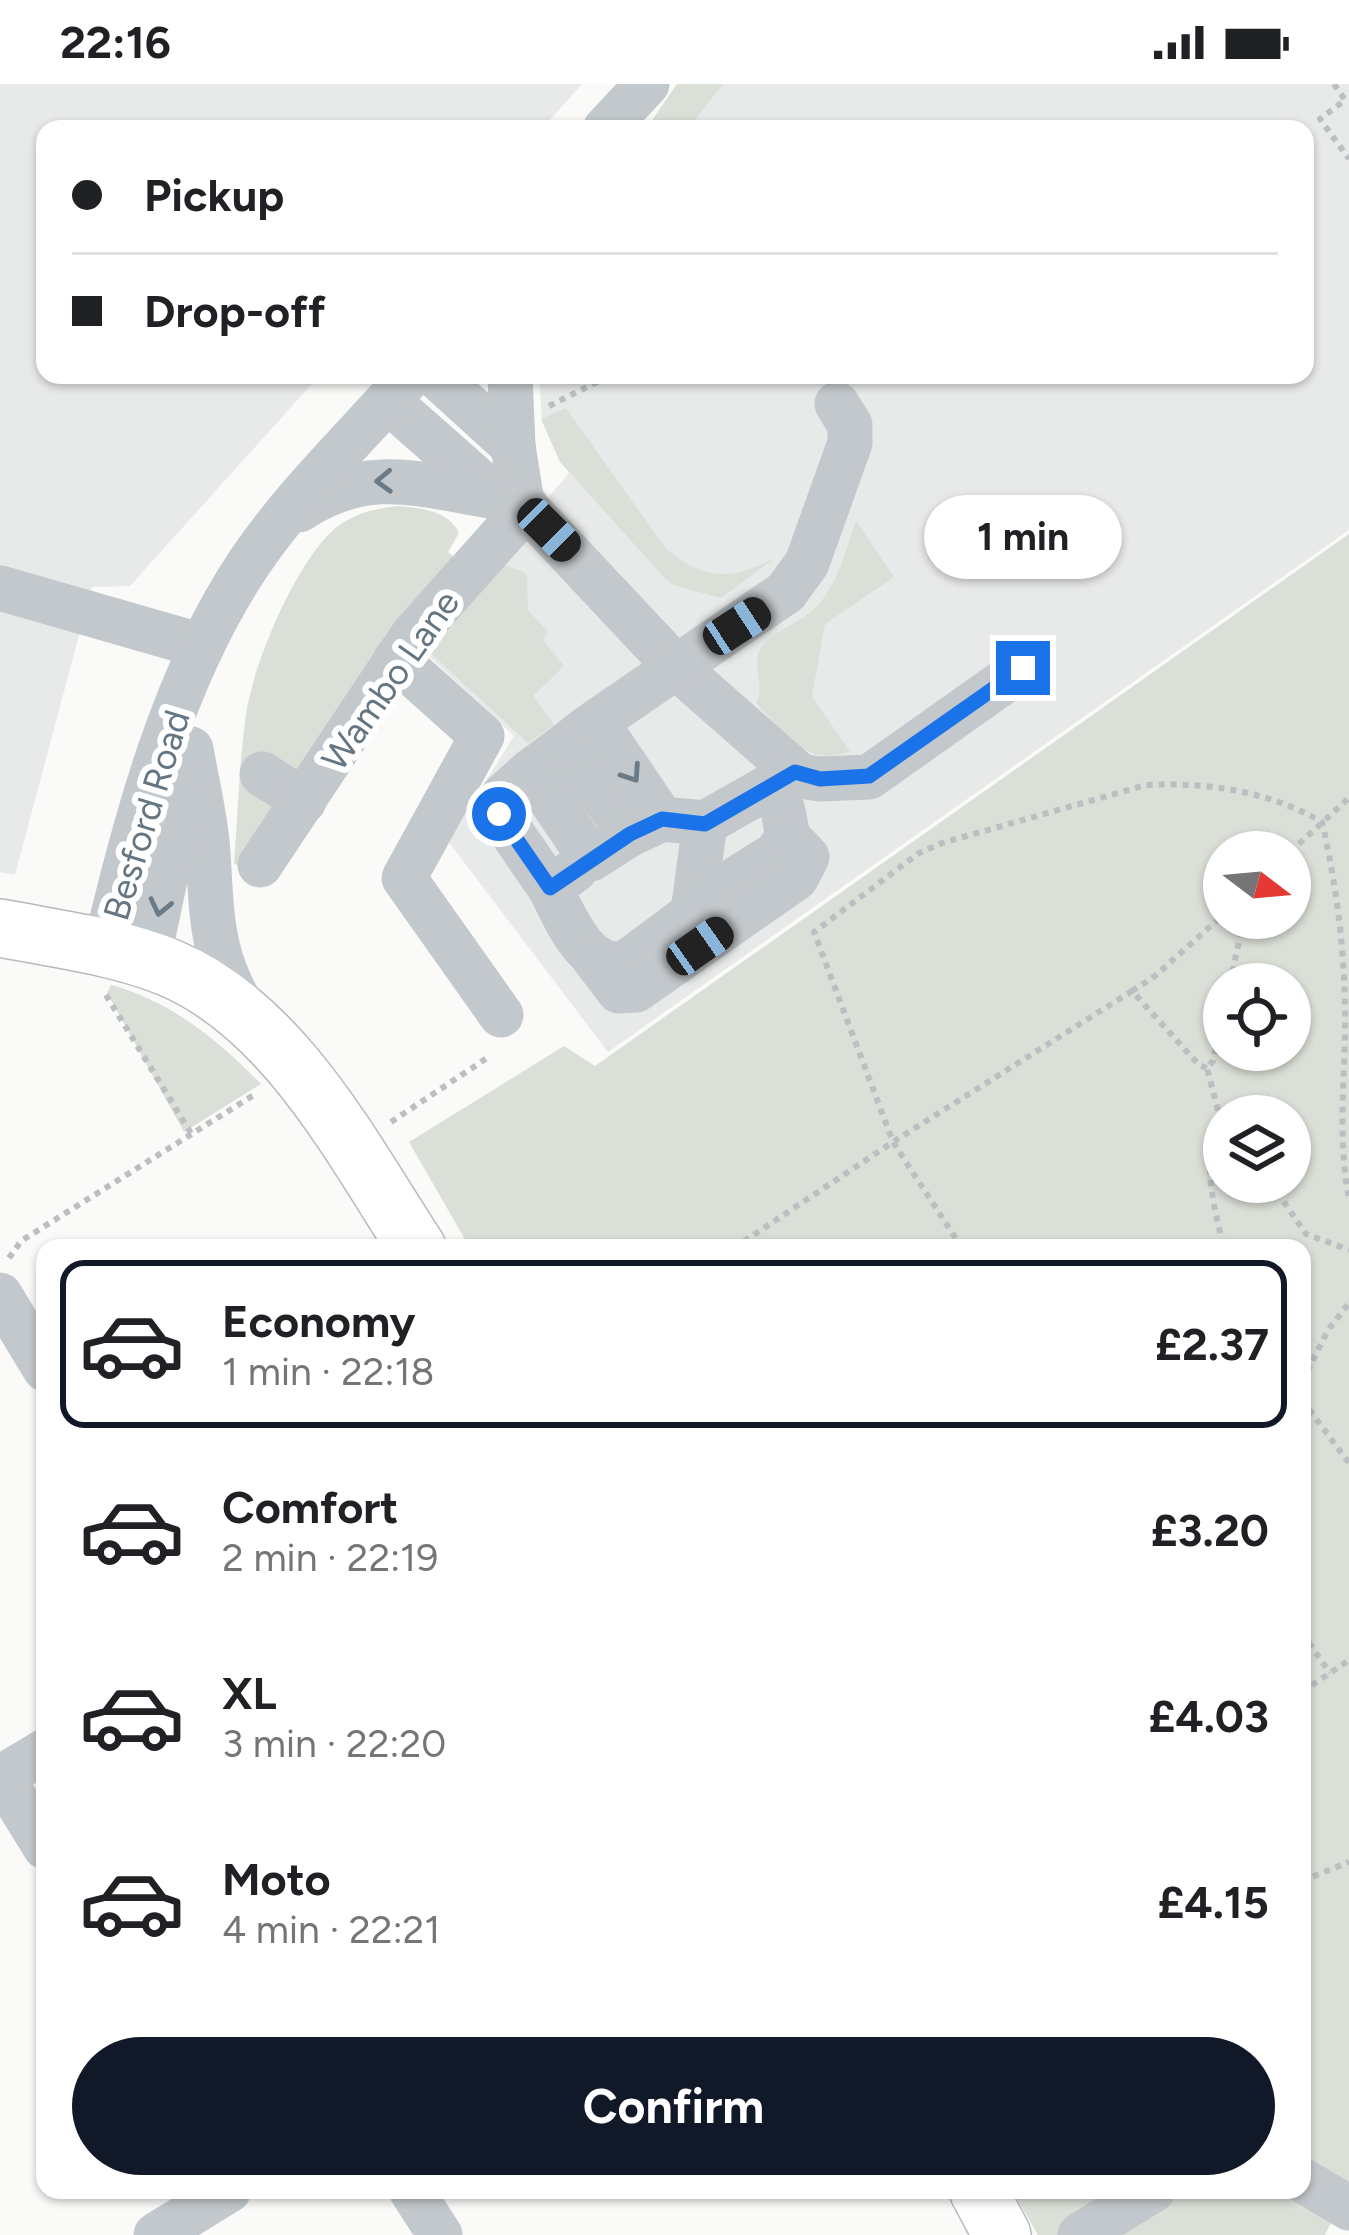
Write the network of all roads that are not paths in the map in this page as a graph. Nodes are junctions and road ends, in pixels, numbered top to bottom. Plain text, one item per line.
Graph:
1 (449, 384) edge
2 (512, 384) edge
3 (400, 388) edge
4 (837, 404) dead end
5 (522, 430) junction
6 (516, 502) junction
7 (278, 524) junction
8 (0, 588) edge
9 (396, 659) junction
10 (195, 664) junction
11 (675, 666) junction
12 (1023, 668) dead end
13 (564, 746) junction
14 (191, 749) junction
15 (262, 774) dead end
16 (792, 799) junction
17 (304, 801) junction
18 (666, 826) junction
19 (591, 859) junction
20 (260, 865) dead end
21 (550, 888) junction
22 (697, 889) junction
23 (0, 928) edge
24 (127, 954) junction
25 (593, 957) junction
26 (501, 1015) road end
27 (257, 1030) junction
28 (411, 1239) edge
29 (0, 1295) edge
30 (36, 1354) edge
31 (36, 1757) edge
32 (1, 1778) edge
33 (36, 1833) edge
34 (1311, 2185) edge
35 (214, 2199) edge
36 (417, 2199) edge
37 (983, 2199) edge
38 (1138, 2199) edge
39 (1349, 2208) edge
40 (156, 2235) edge
41 (440, 2235) edge
42 (1002, 2235) edge
43 (1080, 2235) edge

1 - 5 street
2 - 5 street
3 - 6 street
3 - 7 street, Besford Road
4 - 11 street
5 - 6 street
6 -> 7 street
6 - 9 street, Wambo Lane
6 - 11 street
7 - 10 street, Besford Road
8 - 10 street
9 - 17 street, Wambo Lane
9 - 26 street
10 - 14 street, Besford Road
10 - 24 street, Besford Road
11 - 13 street
11 - 16 street
12 - 16 street
13 -> 18 street
13 - 19 street
13 - 21 street
14 -> 24 street, Besford Road
14 - 27 street, Besford Road
15 - 17 street, Wambo Lane
16 - 18 street
16 - 22 street
16 - 25 street
17 - 20 street, Wambo Lane
18 - 19 street
18 - 22 street
19 - 21 street
21 - 25 street
22 - 25 street
23 - 24 main road
24 - 27 main road
27 - 28 main road
29 - 30 street
31 - 32 street
32 - 33 street
34 - 39 street
35 - 40 street
36 - 41 street
37 - 42 main road
38 - 43 street

